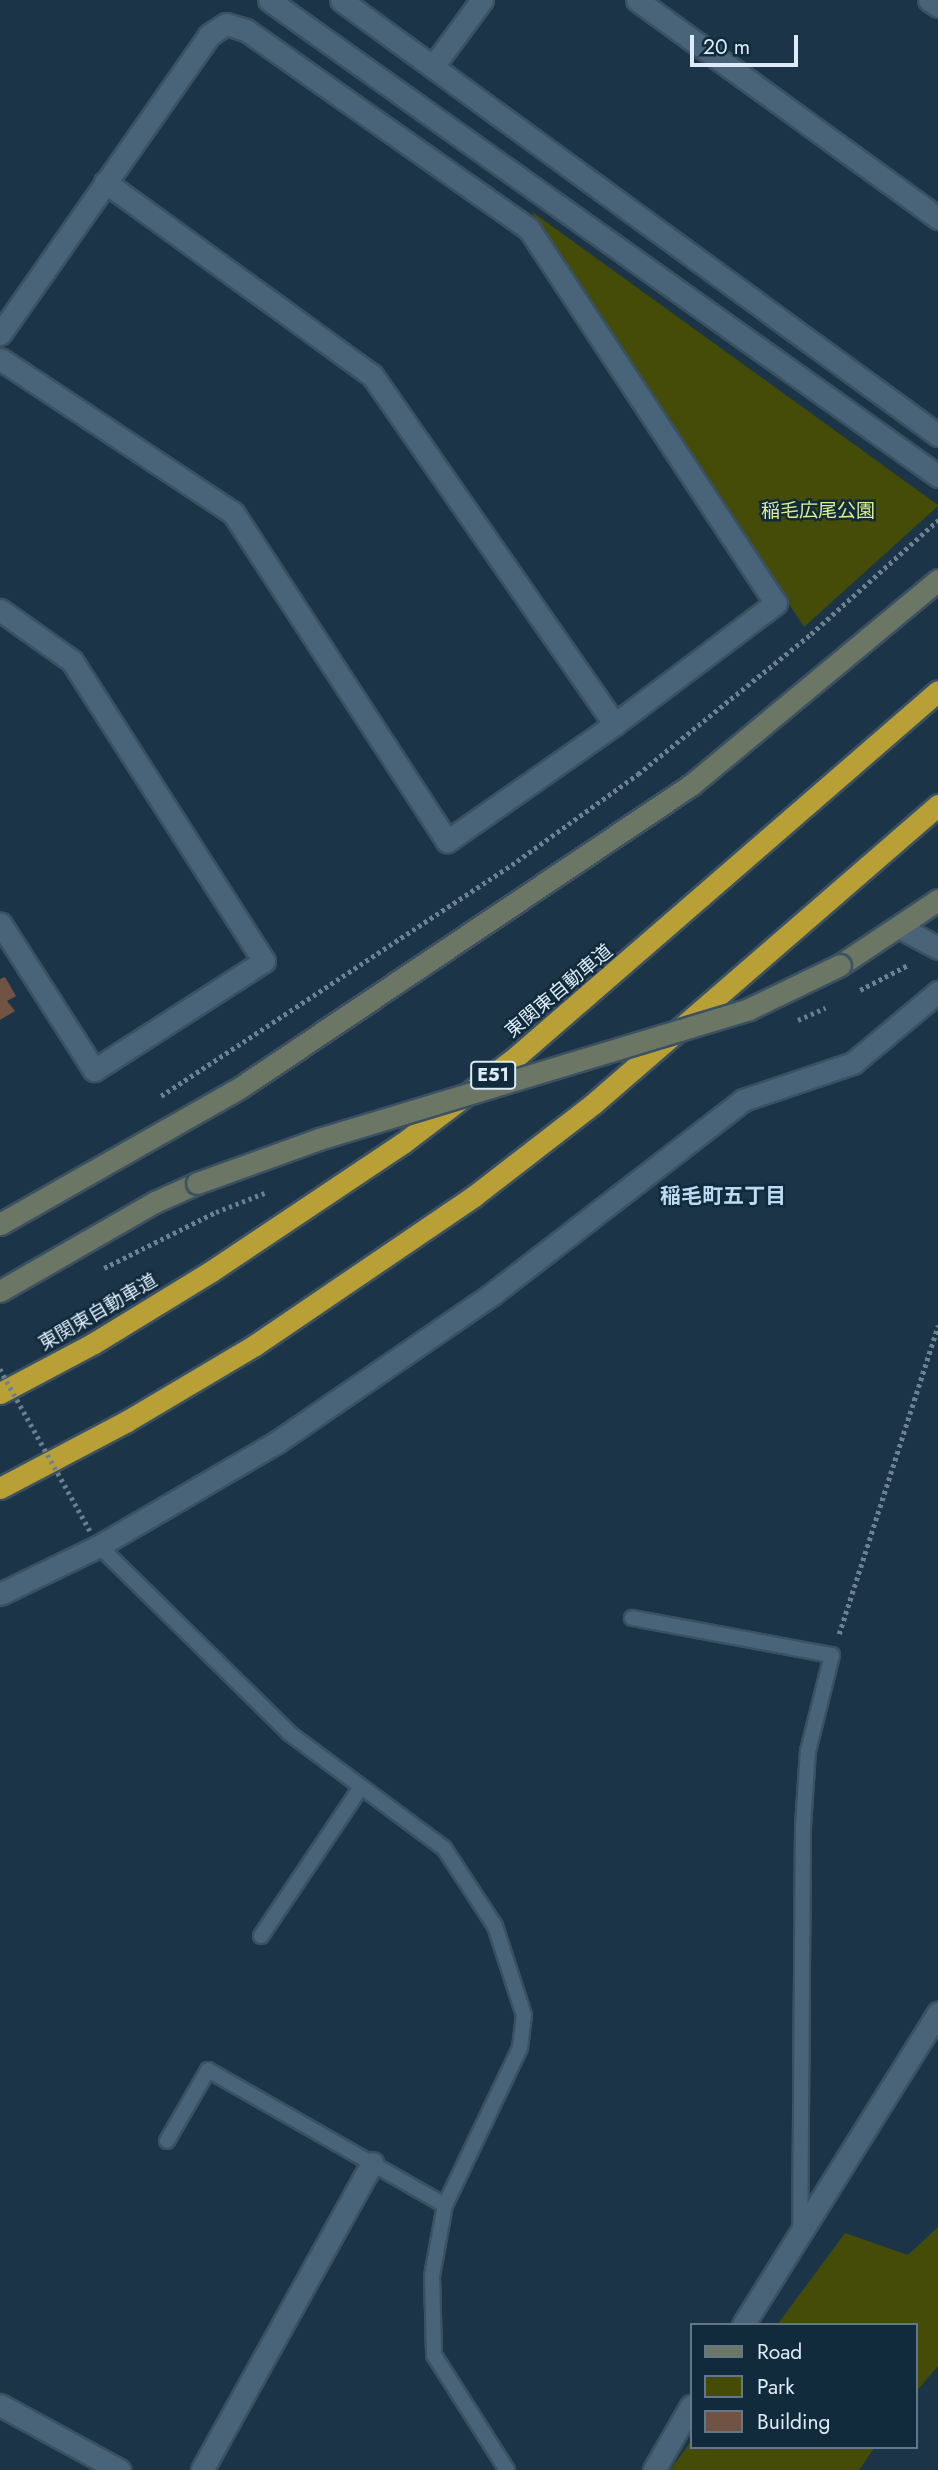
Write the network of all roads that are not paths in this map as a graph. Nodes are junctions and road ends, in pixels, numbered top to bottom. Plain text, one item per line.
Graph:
1 (269, 0) edge
2 (341, 0) edge
3 (482, 0) edge
4 (637, 0) edge
5 (929, 0) edge
6 (938, 6) edge
7 (434, 65) junction
8 (105, 182) junction
9 (938, 218) edge
10 (0, 334) edge
11 (0, 359) edge
12 (938, 435) edge
13 (938, 476) edge
14 (938, 580) edge
15 (0, 610) edge
16 (938, 691) edge
17 (615, 724) junction
18 (938, 806) edge
19 (938, 900) edge
20 (0, 923) edge
21 (898, 926) junction
22 (937, 948) edge
23 (938, 992) edge
24 (0, 1224) edge
25 (0, 1291) edge
26 (0, 1393) edge
27 (0, 1488) edge
28 (95, 1540) junction
29 (0, 1594) edge
30 (632, 1618) dead end
31 (361, 1787) junction
32 (261, 1936) dead end
33 (938, 2013) edge
34 (167, 2141) dead end
35 (372, 2164) junction
36 (445, 2205) junction
37 (800, 2234) junction
38 (744, 2323) edge
39 (0, 2405) edge
40 (690, 2408) edge
41 (119, 2470) edge
42 (202, 2470) edge
43 (507, 2470) edge
44 (654, 2470) edge

1 - 13 street
2 - 7 street
3 - 7 street
4 - 9 street
5 - 6 street
7 - 12 street
8 - 10 street
8 - 17 street
8 - 17 street
11 - 17 street
14 - 24 street
15 - 20 street
16 - 26 highway, 東関東自動車道 / E51
18 - 27 highway
19 - 21 street
21 - 22 street
21 - 25 street, bridge
23 - 28 street
28 - 29 street
28 - 31 lane
30 - 37 lane
31 - 32 lane
31 - 36 lane
33 - 37 street
34 - 35 lane
35 - 36 lane
35 - 42 street
36 - 43 lane
37 - 38 street
39 - 41 street
40 - 44 street

